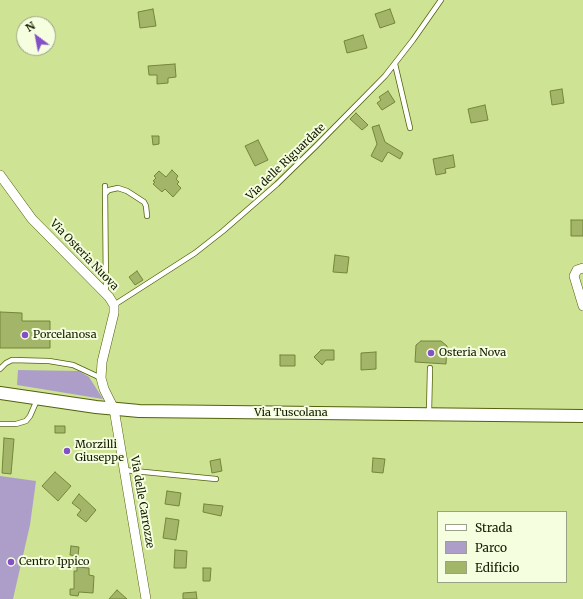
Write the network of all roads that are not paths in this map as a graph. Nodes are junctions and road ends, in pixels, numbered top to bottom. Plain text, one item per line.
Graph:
1 (441, 0) edge
2 (395, 64) junction
3 (410, 128) dead end
4 (0, 174) edge
5 (105, 186) dead end
6 (105, 194) junction
7 (147, 216) dead end
8 (583, 268) edge
9 (106, 294) junction
10 (114, 305) junction
11 (583, 306) edge
12 (430, 368) dead end
13 (0, 369) edge
14 (101, 378) junction
15 (0, 394) edge
16 (38, 399) junction
17 (114, 409) junction
18 (430, 414) junction
19 (583, 416) edge
20 (0, 424) edge
21 (124, 470) junction
22 (216, 479) dead end
23 (146, 599) edge

1 - 2 lane, Via delle Riguardate
2 - 3 lane
2 - 10 lane, Via delle Riguardate
4 - 9 street, Via Osteria Nuova
5 - 6 lane
6 - 7 lane
6 - 9 lane
8 - 11 street
9 - 10 street, Via Osteria Nuova
10 - 14 street, Via Osteria Nuova
12 - 18 lane
13 - 14 lane
14 - 17 street, Via Osteria Nuova
15 - 16 main road, Via Tuscolana
16 - 17 main road, Via Tuscolana
16 - 20 lane
17 - 18 main road, Via Tuscolana
17 - 21 street, Via delle Carrozze
18 - 19 main road, Via Tuscolana
21 - 22 lane
21 - 23 street, Via delle Carrozze

